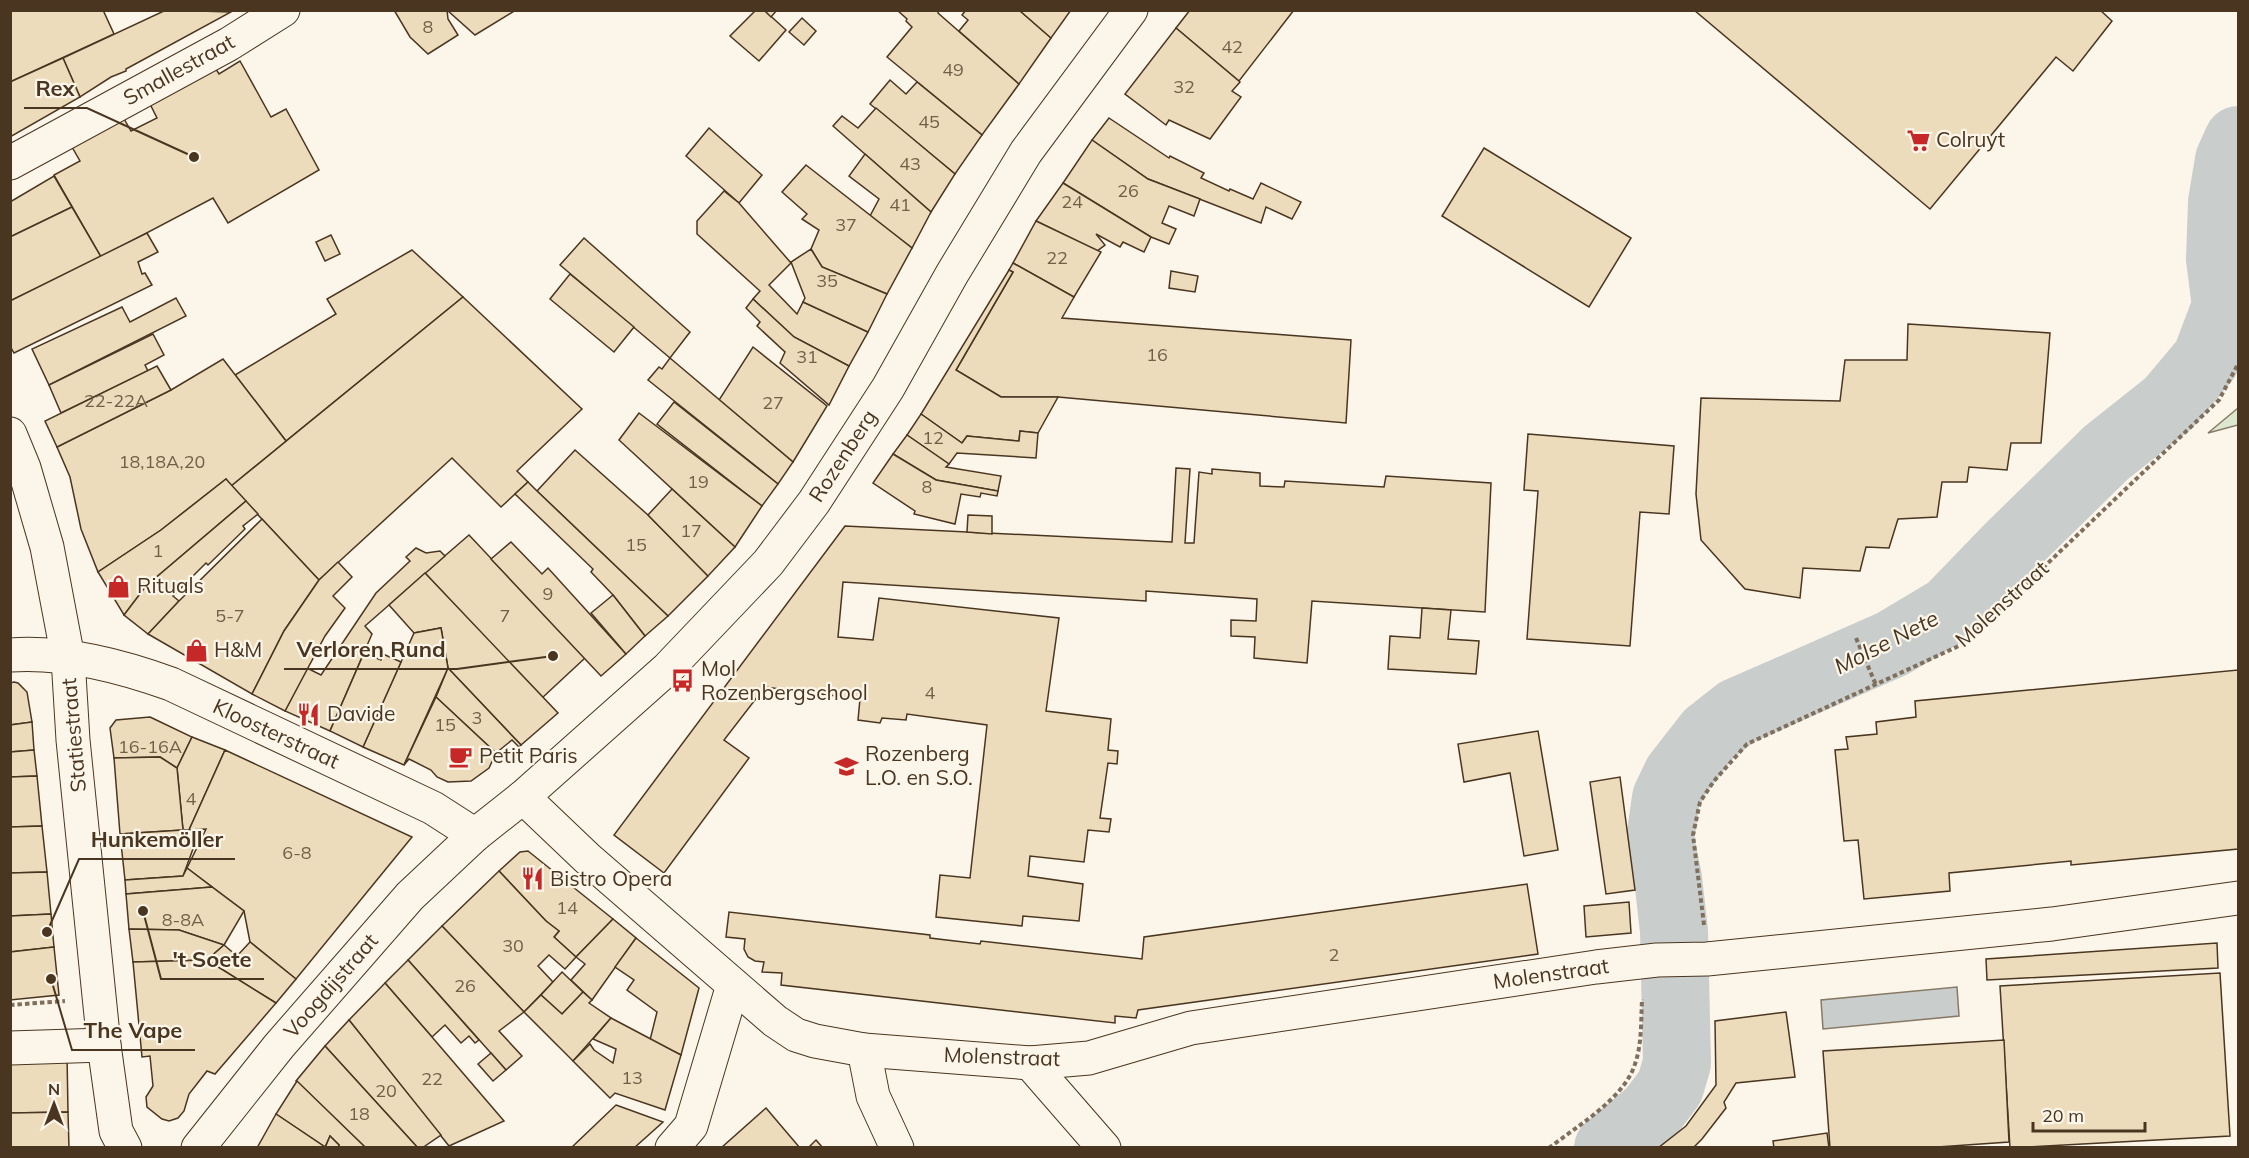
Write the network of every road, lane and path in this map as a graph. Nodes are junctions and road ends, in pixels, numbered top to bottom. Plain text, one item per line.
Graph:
1 (283, 10) edge
2 (1131, 10) edge
3 (10, 163) edge
4 (2238, 364) edge
5 (10, 434) edge
6 (1856, 638) dead end
7 (10, 655) edge
8 (68, 658) junction
9 (1876, 685) junction
10 (523, 796) junction
11 (475, 835) junction
12 (2238, 898) edge
13 (1700, 958) junction
14 (1650, 960) junction
15 (733, 985) junction
16 (99, 998) junction
17 (10, 1005) edge
18 (104, 1045) junction
19 (10, 1048) edge
20 (864, 1050) junction
21 (1030, 1063) junction
22 (125, 1148) edge
23 (198, 1148) edge
24 (672, 1148) edge
25 (897, 1148) edge
26 (1104, 1148) edge
27 (1549, 1148) edge

1 - 3 street, Smallestraat
2 - 10 street, Rozenberg
4 - 9 path, Molenstraat
5 - 8 street, Statiestraat
6 - 9 path
7 - 8 street, Kloosterstraat
8 - 11 street, Kloosterstraat
8 - 16 street, Statiestraat
9 - 13 path, Molenstraat
10 - 11 street, Rozenberg
10 - 15 street
11 - 23 street, Voogdijstraat
12 - 13 street
13 - 14 street, Molenstraat
14 - 21 street, Molenstraat
14 - 27 path
15 - 20 street, Molenstraat
15 - 24 street
16 - 17 path
16 - 18 street, Statiestraat
18 - 19 street
18 - 22 street, Statiestraat
20 - 21 street, Molenstraat
20 - 25 street
21 - 26 street

